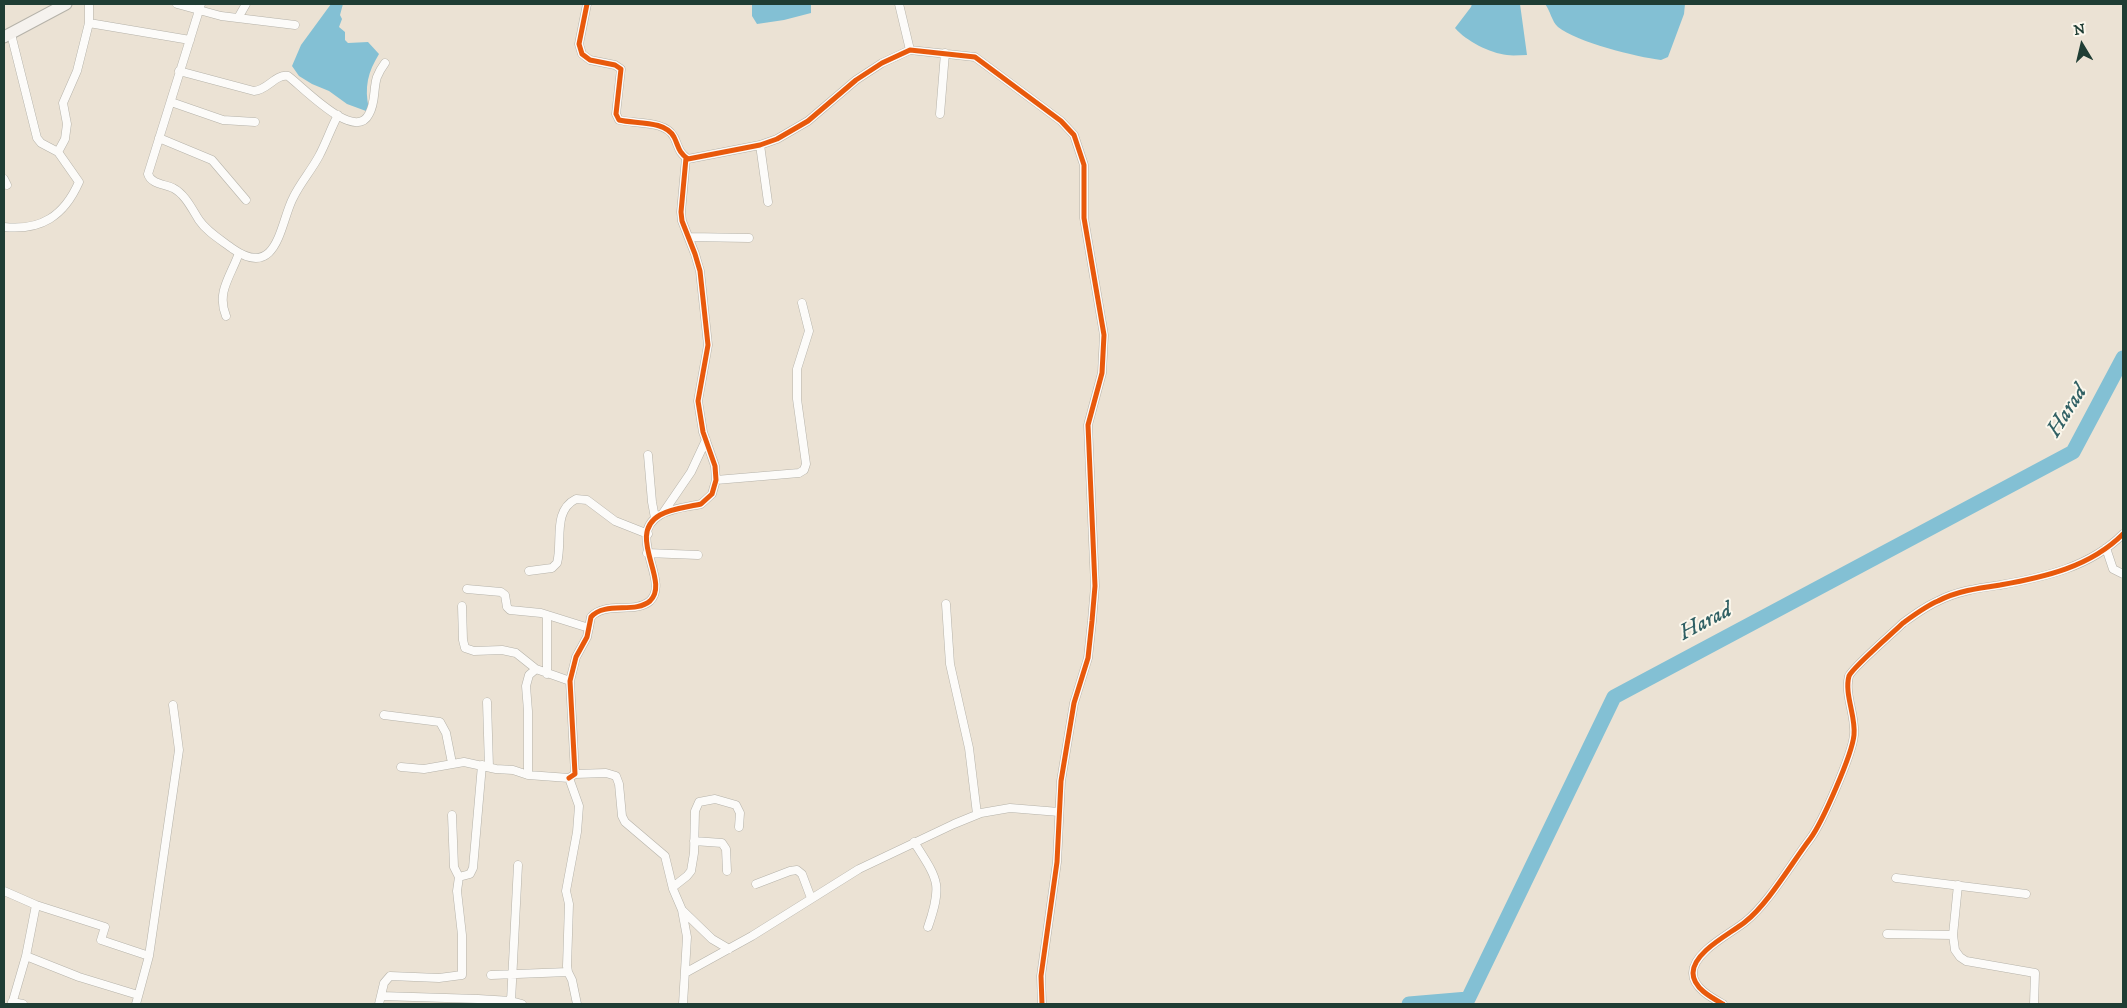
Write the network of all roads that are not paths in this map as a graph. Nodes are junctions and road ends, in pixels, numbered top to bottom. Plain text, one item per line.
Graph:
1 (66, 4) edge
2 (88, 4) edge
3 (177, 4) edge
4 (246, 4) edge
5 (587, 4) edge
6 (899, 4) edge
7 (200, 7) edge
8 (238, 18) junction
9 (89, 23) junction
10 (295, 25) dead end
11 (7, 35) edge
12 (190, 40) junction
13 (910, 50) junction
14 (945, 53) junction
15 (385, 63) dead end
16 (179, 72) junction
17 (170, 102) junction
18 (940, 114) dead end
19 (338, 115) junction
20 (255, 122) dead end
21 (158, 138) junction
22 (760, 145) junction
23 (58, 152) junction
24 (686, 158) junction
25 (246, 200) dead end
26 (768, 202) dead end
27 (4, 228) edge
28 (689, 237) junction
29 (749, 238) dead end
30 (239, 253) junction
31 (802, 303) dead end
32 (226, 316) dead end
33 (706, 440) junction
34 (648, 455) dead end
35 (716, 480) junction
36 (659, 516) junction
37 (648, 534) junction
38 (2123, 534) edge
39 (2106, 548) junction
40 (647, 553) junction
41 (698, 555) dead end
42 (529, 571) dead end
43 (2123, 574) edge
44 (467, 589) dead end
45 (946, 604) dead end
46 (462, 606) dead end
47 (548, 615) junction
48 (589, 628) junction
49 (536, 669) junction
50 (547, 674) junction
51 (570, 681) junction
52 (487, 702) dead end
53 (173, 705) dead end
54 (384, 715) dead end
55 (452, 763) junction
56 (485, 766) junction
57 (401, 767) dead end
58 (528, 775) junction
59 (572, 776) junction
60 (1059, 812) junction
61 (977, 814) junction
62 (452, 815) dead end
63 (739, 827) dead end
64 (694, 841) junction
65 (914, 842) junction
66 (518, 865) dead end
67 (727, 871) dead end
68 (459, 877) junction
69 (1896, 878) dead end
70 (756, 884) dead end
71 (1958, 885) junction
72 (673, 887) junction
73 (4, 891) edge
74 (2026, 894) dead end
75 (811, 898) junction
76 (36, 906) junction
77 (682, 910) junction
78 (928, 927) dead end
79 (1887, 934) dead end
80 (1953, 935) junction
81 (729, 949) junction
82 (26, 956) junction
83 (149, 956) junction
84 (568, 972) junction
85 (685, 972) junction
86 (491, 975) dead end
87 (513, 975) junction
88 (138, 995) junction
89 (380, 1000) edge
90 (511, 1001) junction
91 (12, 1003) edge
92 (23, 1004) edge
93 (136, 1004) edge
94 (522, 1004) edge
95 (577, 1004) edge
96 (683, 1004) edge
97 (1042, 1004) edge
98 (1723, 1004) edge
99 (2034, 1004) edge

1 - 11 street
2 - 9 street
3 - 7 street
4 - 8 street
5 - 24 street
6 - 13 street
7 - 8 street
7 - 12 street
8 - 10 street
9 - 12 street
9 - 23 street
11 - 23 street
12 - 16 street
13 - 14 street
13 - 22 street
14 - 18 street
14 - 60 street
15 - 19 street
16 - 17 street
16 - 19 street
17 - 20 street
17 - 21 street
19 - 30 street
21 - 25 street
21 - 30 street
22 - 24 street
22 - 26 street
23 - 27 street
24 - 28 street
28 - 29 street
28 - 33 street
30 - 32 street
31 - 35 street
33 - 35 street
33 - 36 street
34 - 36 street
35 - 36 street
36 - 37 street
37 - 40 street
37 - 42 street
38 - 39 street
39 - 43 street
39 - 98 street
40 - 41 street
40 - 48 street
44 - 47 street
45 - 61 street
46 - 49 street
47 - 48 street
47 - 50 street
48 - 51 street
49 - 50 street
49 - 58 street
50 - 51 street
51 - 59 street
52 - 56 street
53 - 83 street
54 - 55 street
55 - 56 street
55 - 57 street
56 - 58 street
56 - 68 street
58 - 59 street
59 - 72 street
59 - 84 street
60 - 61 street
60 - 97 street
61 - 65 street
62 - 68 street
63 - 64 street
64 - 67 street
64 - 72 street
65 - 75 street
65 - 78 street
66 - 87 street
68 - 89 street
69 - 71 street
70 - 75 street
71 - 74 street
71 - 80 street
72 - 77 street
73 - 76 street
75 - 81 street
76 - 82 street
76 - 83 street
77 - 81 street
77 - 85 street
79 - 80 street
80 - 99 street
81 - 85 street
82 - 88 street
82 - 91 street
83 - 88 street
84 - 87 street
84 - 95 street
85 - 96 street
86 - 87 street
87 - 90 street
88 - 93 street
89 - 90 street
90 - 94 street
91 - 92 street

